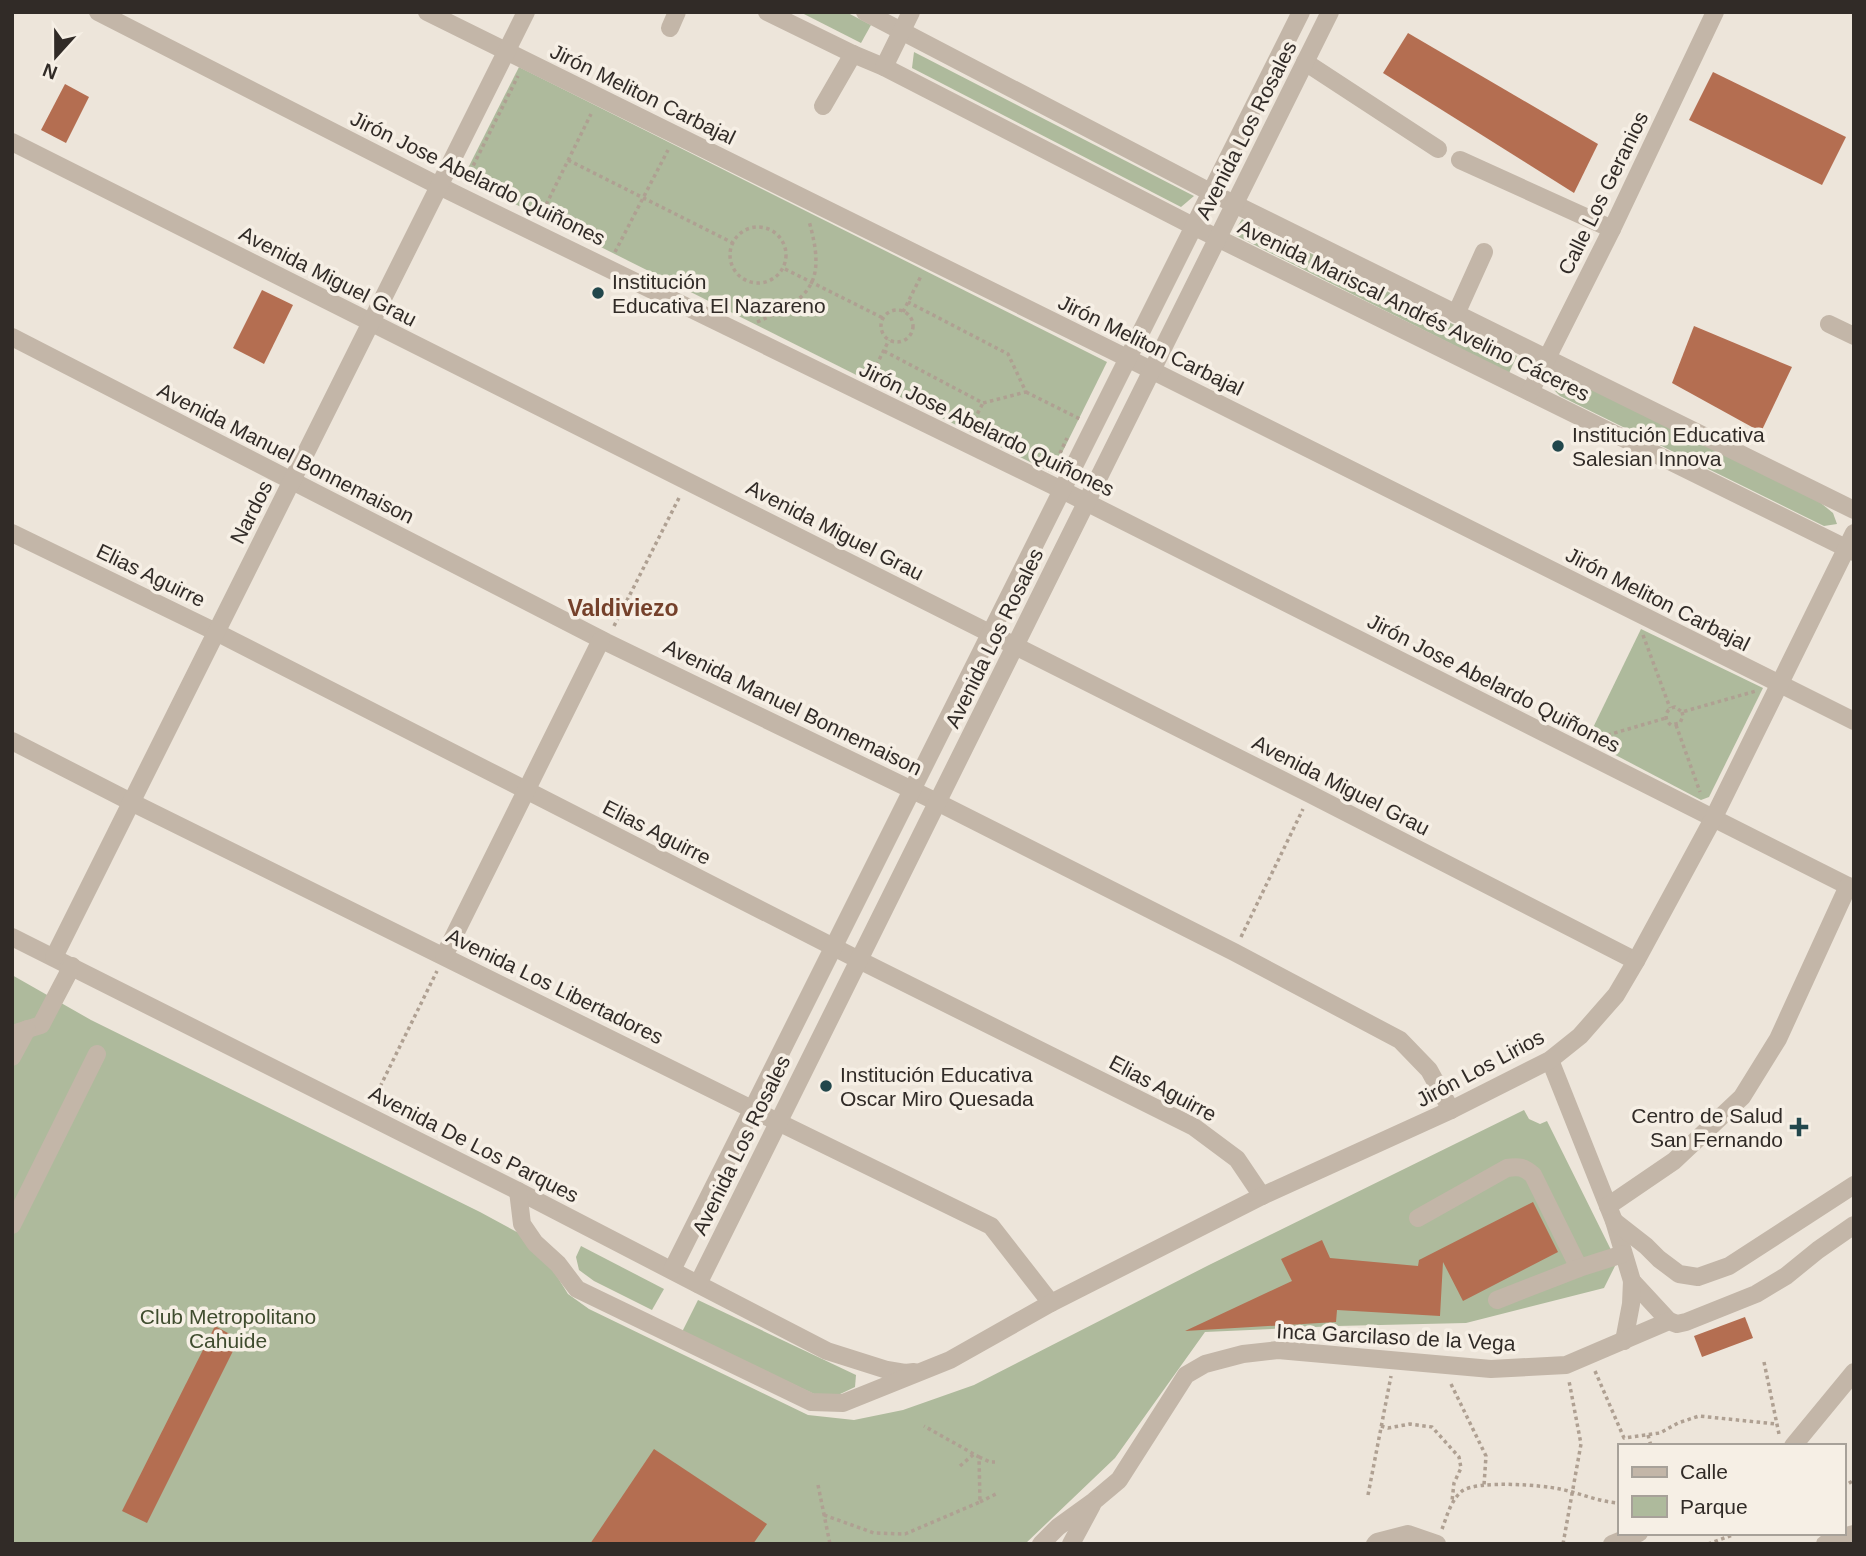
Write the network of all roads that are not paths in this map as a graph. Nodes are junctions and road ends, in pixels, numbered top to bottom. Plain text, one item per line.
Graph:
1 (98, 12) edge
2 (427, 12) edge
3 (526, 12) edge
4 (767, 12) edge
5 (865, 12) edge
6 (911, 12) edge
7 (1301, 12) edge
8 (1330, 12) edge
9 (1715, 12) edge
10 (901, 32) junction
11 (506, 52) junction
12 (853, 54) junction
13 (1306, 62) junction
14 (884, 67) junction
15 (823, 106) dead end
16 (12, 142) edge
17 (1438, 149) dead end
18 (1461, 160) dead end
19 (439, 186) junction
20 (1212, 194) junction
21 (1234, 205) junction
22 (1195, 227) junction
23 (1612, 229) junction
24 (1217, 238) junction
25 (1484, 251) dead end
26 (1456, 314) junction
27 (370, 322) junction
28 (1829, 324) dead end
29 (1854, 336) edge
30 (12, 337) edge
31 (1547, 359) junction
32 (1130, 360) junction
33 (1152, 371) junction
34 (1530, 392) junction
35 (292, 482) junction
36 (1064, 491) junction
37 (1086, 503) junction
38 (1854, 510) edge
39 (12, 533) edge
40 (1851, 544) edge
41 (216, 632) junction
42 (992, 635) junction
43 (603, 641) junction
44 (1015, 646) junction
45 (1778, 684) junction
46 (1854, 722) edge
47 (12, 741) edge
48 (526, 791) junction
49 (914, 791) junction
50 (131, 802) junction
51 (937, 802) junction
52 (1708, 817) junction
53 (1851, 888) edge
54 (12, 937) edge
55 (836, 948) junction
56 (444, 956) junction
57 (54, 957) junction
58 (859, 960) junction
59 (1636, 961) junction
60 (72, 967) junction
61 (20, 1031) edge
62 (97, 1054) dead end
63 (12, 1057) edge
64 (1550, 1060) junction
65 (754, 1110) junction
66 (1451, 1110) junction
67 (778, 1122) junction
68 (1854, 1185) edge
69 (518, 1191) junction
70 (1262, 1196) junction
71 (1611, 1213) junction
72 (1418, 1219) dead end
73 (12, 1225) edge
74 (1854, 1225) edge
75 (1623, 1254) junction
76 (1578, 1268) junction
77 (672, 1270) junction
78 (1633, 1281) junction
79 (698, 1284) junction
80 (1497, 1300) dead end
81 (1051, 1303) junction
82 (1669, 1321) junction
83 (1624, 1341) junction
84 (921, 1372) junction
85 (1854, 1372) edge
86 (1786, 1440) edge
87 (1094, 1502) junction
88 (1854, 1534) edge
89 (1634, 1535) edge
90 (1041, 1544) edge
91 (1071, 1544) edge
92 (1375, 1544) edge
93 (1437, 1544) edge
94 (1612, 1544) edge
95 (1825, 1544) edge

1 - 19 street, Jirón Jose Abelardo Quiñones
2 - 11 street, Jirón Meliton Carbajal
3 - 11 street, Nardos
4 - 12 street, Avenida Mariscal Andrés Avelino Cáceres
5 - 10 street, Avenida Mariscal Andrés Avelino Cáceres
6 - 10 street
7 - 20 street, Avenida Los Rosales
8 - 13 street, Avenida Los Rosales
9 - 23 street, Calle Los Geranios
10 - 14 street
10 - 20 street, Avenida Mariscal Andrés Avelino Cáceres
11 - 19 street, Nardos
11 - 32 street, Jirón Meliton Carbajal
12 - 14 street, Avenida Mariscal Andrés Avelino Cáceres
12 - 15 street
13 - 17 street
13 - 21 street, Avenida Los Rosales
14 - 22 street, Avenida Mariscal Andrés Avelino Cáceres
16 - 27 street, Avenida Miguel Grau
18 - 23 street
19 - 27 street, Nardos
19 - 36 street, Jirón Jose Abelardo Quiñones
20 - 21 street, Avenida Mariscal Andrés Avelino Cáceres
20 - 22 street, Avenida Los Rosales
21 - 24 street, Avenida Los Rosales
21 - 26 street, Avenida Mariscal Andrés Avelino Cáceres
22 - 24 street, Avenida Mariscal Andrés Avelino Cáceres
22 - 32 street, Avenida Los Rosales
23 - 31 street, Calle Los Geranios
24 - 33 street, Avenida Los Rosales
24 - 34 street, Avenida Mariscal Andrés Avelino Cáceres
25 - 26 street
26 - 31 street, Avenida Mariscal Andrés Avelino Cáceres
27 - 35 street, Nardos
27 - 42 street, Avenida Miguel Grau
28 - 29 street
30 - 35 street, Avenida Manuel Bonnemaison
31 - 34 street, Calle Los Geranios
31 - 38 street, Avenida Mariscal Andrés Avelino Cáceres
32 - 33 street, Jirón Meliton Carbajal
32 - 36 street, Avenida Los Rosales
33 - 37 street, Avenida Los Rosales
33 - 45 street, Jirón Meliton Carbajal
34 - 40 street, Avenida Mariscal Andrés Avelino Cáceres
35 - 41 street, Nardos
35 - 43 street, Avenida Manuel Bonnemaison
36 - 37 street, Jirón Jose Abelardo Quiñones
36 - 42 street, Avenida Los Rosales
37 - 44 street, Avenida Los Rosales
37 - 52 street, Jirón Jose Abelardo Quiñones
39 - 41 street, Elias Aguirre
40 - 45 street, Jirón Los Lirios
41 - 48 street, Elias Aguirre
41 - 50 street, Nardos
42 - 44 street, Avenida Miguel Grau
42 - 49 street, Avenida Los Rosales
43 - 48 street
43 - 49 street, Avenida Manuel Bonnemaison
44 - 51 street, Avenida Los Rosales
44 - 59 street, Avenida Miguel Grau
45 - 46 street, Jirón Meliton Carbajal
45 - 52 street, Jirón Los Lirios
47 - 50 street, Avenida Los Libertadores
48 - 55 street, Elias Aguirre
48 - 56 street
49 - 51 street, Avenida Manuel Bonnemaison
49 - 55 street, Avenida Los Rosales
50 - 56 street, Avenida Los Libertadores
50 - 57 street, Nardos
51 - 58 street, Avenida Los Rosales
51 - 66 street, Avenida Manuel Bonnemaison
52 - 53 street, Jirón Jose Abelardo Quiñones
52 - 59 street, Jirón Los Lirios
53 - 71 street
54 - 57 street, Avenida De Los Parques
55 - 58 street, Elias Aguirre
55 - 65 street, Avenida Los Rosales
56 - 65 street, Avenida Los Libertadores
57 - 60 street, Avenida De Los Parques
58 - 67 street, Avenida Los Rosales
58 - 70 street, Elias Aguirre
59 - 64 street, Jirón Los Lirios
60 - 61 street
60 - 69 street, Avenida De Los Parques
61 - 63 street
62 - 73 street
64 - 66 street, Jirón Los Lirios
64 - 71 street
65 - 67 street, Avenida Los Libertadores
65 - 77 street, Avenida Los Rosales
66 - 70 street, Jirón Los Lirios
67 - 79 street, Avenida Los Rosales
67 - 81 street, Avenida Los Libertadores
68 - 71 street
69 - 77 street, Avenida De Los Parques
69 - 84 street, Jirón Los Lirios
70 - 81 street, Jirón Los Lirios
71 - 75 street
72 - 76 street
74 - 82 street, Inca Garcilaso de la Vega
75 - 76 street
75 - 78 street
76 - 80 street
77 - 79 street, Avenida De Los Parques
78 - 82 street
78 - 83 street
79 - 84 street, Avenida De Los Parques
81 - 84 street, Jirón Los Lirios
82 - 83 street, Inca Garcilaso de la Vega
83 - 87 street, Inca Garcilaso de la Vega
85 - 86 street
87 - 90 street
87 - 91 street
88 - 95 street
89 - 94 street
92 - 93 street

